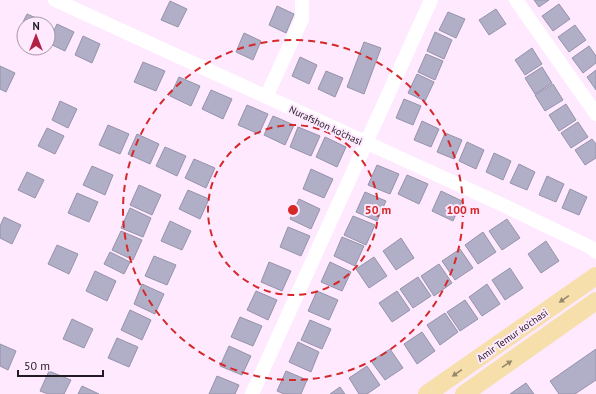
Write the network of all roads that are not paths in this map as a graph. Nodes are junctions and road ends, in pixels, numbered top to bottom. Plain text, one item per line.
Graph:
1 (55, 0) edge
2 (302, 0) edge
3 (431, 0) edge
4 (516, 0) edge
5 (266, 97) junction
6 (596, 114) edge
7 (367, 144) junction
8 (596, 252) edge
9 (596, 276) edge
10 (596, 301) edge
11 (252, 394) edge
12 (427, 394) edge
13 (464, 394) edge

1 - 5 street, Nurafshon ko'chasi
2 - 5 street
3 - 7 street
4 - 6 street
5 - 7 street, Nurafshon ko'chasi
7 - 8 street, Nurafshon ko'chasi
7 - 11 street
9 -> 12 main road, Amir Temur ko'chasi
13 -> 10 main road, Amir Temur ko'chasi

